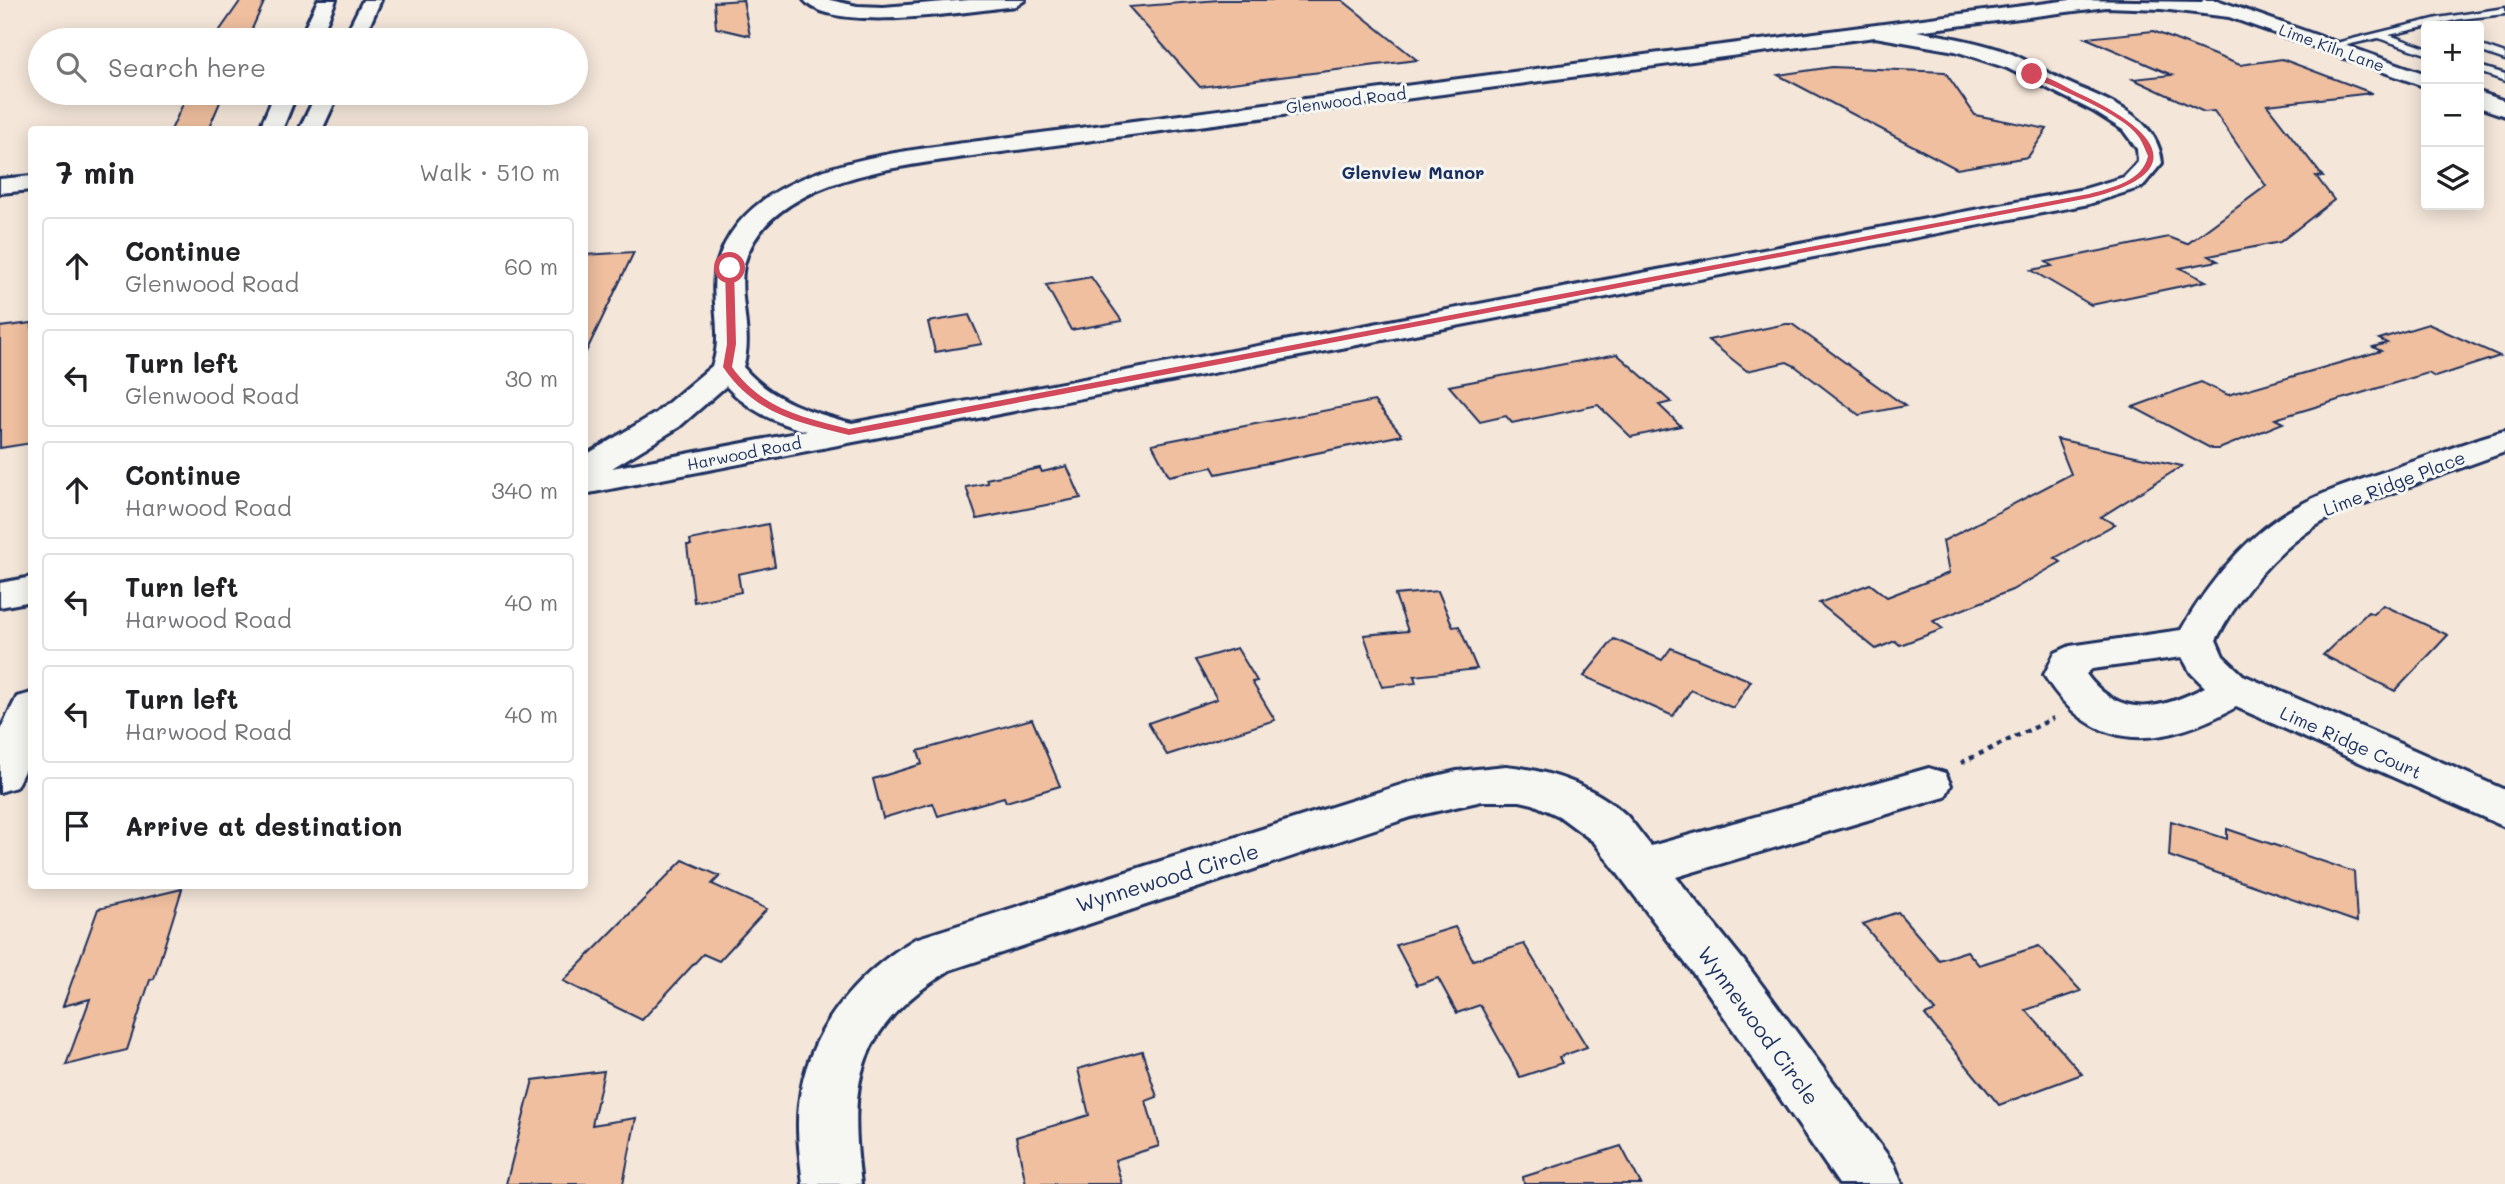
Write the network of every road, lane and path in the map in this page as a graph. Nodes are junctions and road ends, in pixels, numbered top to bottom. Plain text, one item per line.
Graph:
1 (327, 0) edge
2 (372, 0) edge
3 (813, 0) edge
4 (1016, 0) edge
5 (2107, 0) edge
6 (2198, 0) edge
7 (2505, 11) edge
8 (2233, 12) junction
9 (2005, 15) junction
10 (2411, 25) junction
11 (314, 28) edge
12 (359, 28) edge
13 (2421, 28) edge
14 (1879, 32) junction
15 (2381, 36) junction
16 (2329, 46) junction
17 (2421, 49) edge
18 (2484, 50) edge
19 (2505, 57) edge
20 (2002, 58) junction
21 (2484, 71) edge
22 (2505, 78) edge
23 (2421, 79) edge
24 (2484, 101) edge
25 (281, 105) edge
26 (322, 105) edge
27 (2505, 109) edge
28 (272, 126) edge
29 (312, 126) edge
30 (28, 183) edge
31 (0, 186) edge
32 (727, 367) junction
33 (849, 432) junction
34 (2505, 441) edge
35 (588, 468) edge
36 (588, 483) edge
37 (28, 590) edge
38 (0, 595) edge
39 (2212, 665) junction
40 (2086, 703) junction
41 (28, 716) edge
42 (0, 775) edge
43 (1929, 785) joint
44 (2505, 809) edge
45 (1642, 867) junction
46 (832, 1184) edge
47 (1873, 1184) edge

1 - 11 street
2 - 12 street
3 - 4 street
5 - 8 street, Glenwood Road
5 - 9 street, Glenwood Road
6 - 8 street, Lime Kiln Lane
7 - 10 lane
8 - 16 street, Lime Kiln Lane
9 - 14 street, Glenwood Road
9 - 20 street
10 - 13 lane
10 - 15 lane
14 - 20 street, Harwood Road
14 - 32 street, Glenwood Road
15 - 16 lane
15 - 17 lane
16 - 23 street, Lime Kiln Lane
18 - 19 lane
20 - 33 street, Harwood Road
21 - 22 lane
24 - 27 street
25 - 28 street
26 - 29 street
30 - 31 street
32 - 33 street
32 - 35 street
33 - 36 street, Harwood Road
34 - 39 street, Lime Ridge Place
37 - 38 street
39 - 40 street
39 - 40 street
39 - 44 street, Lime Ridge Court
40 - 43 path
41 - 42 street
43 - 45 street
45 - 46 street, Wynnewood Circle
45 - 47 street, Wynnewood Circle

